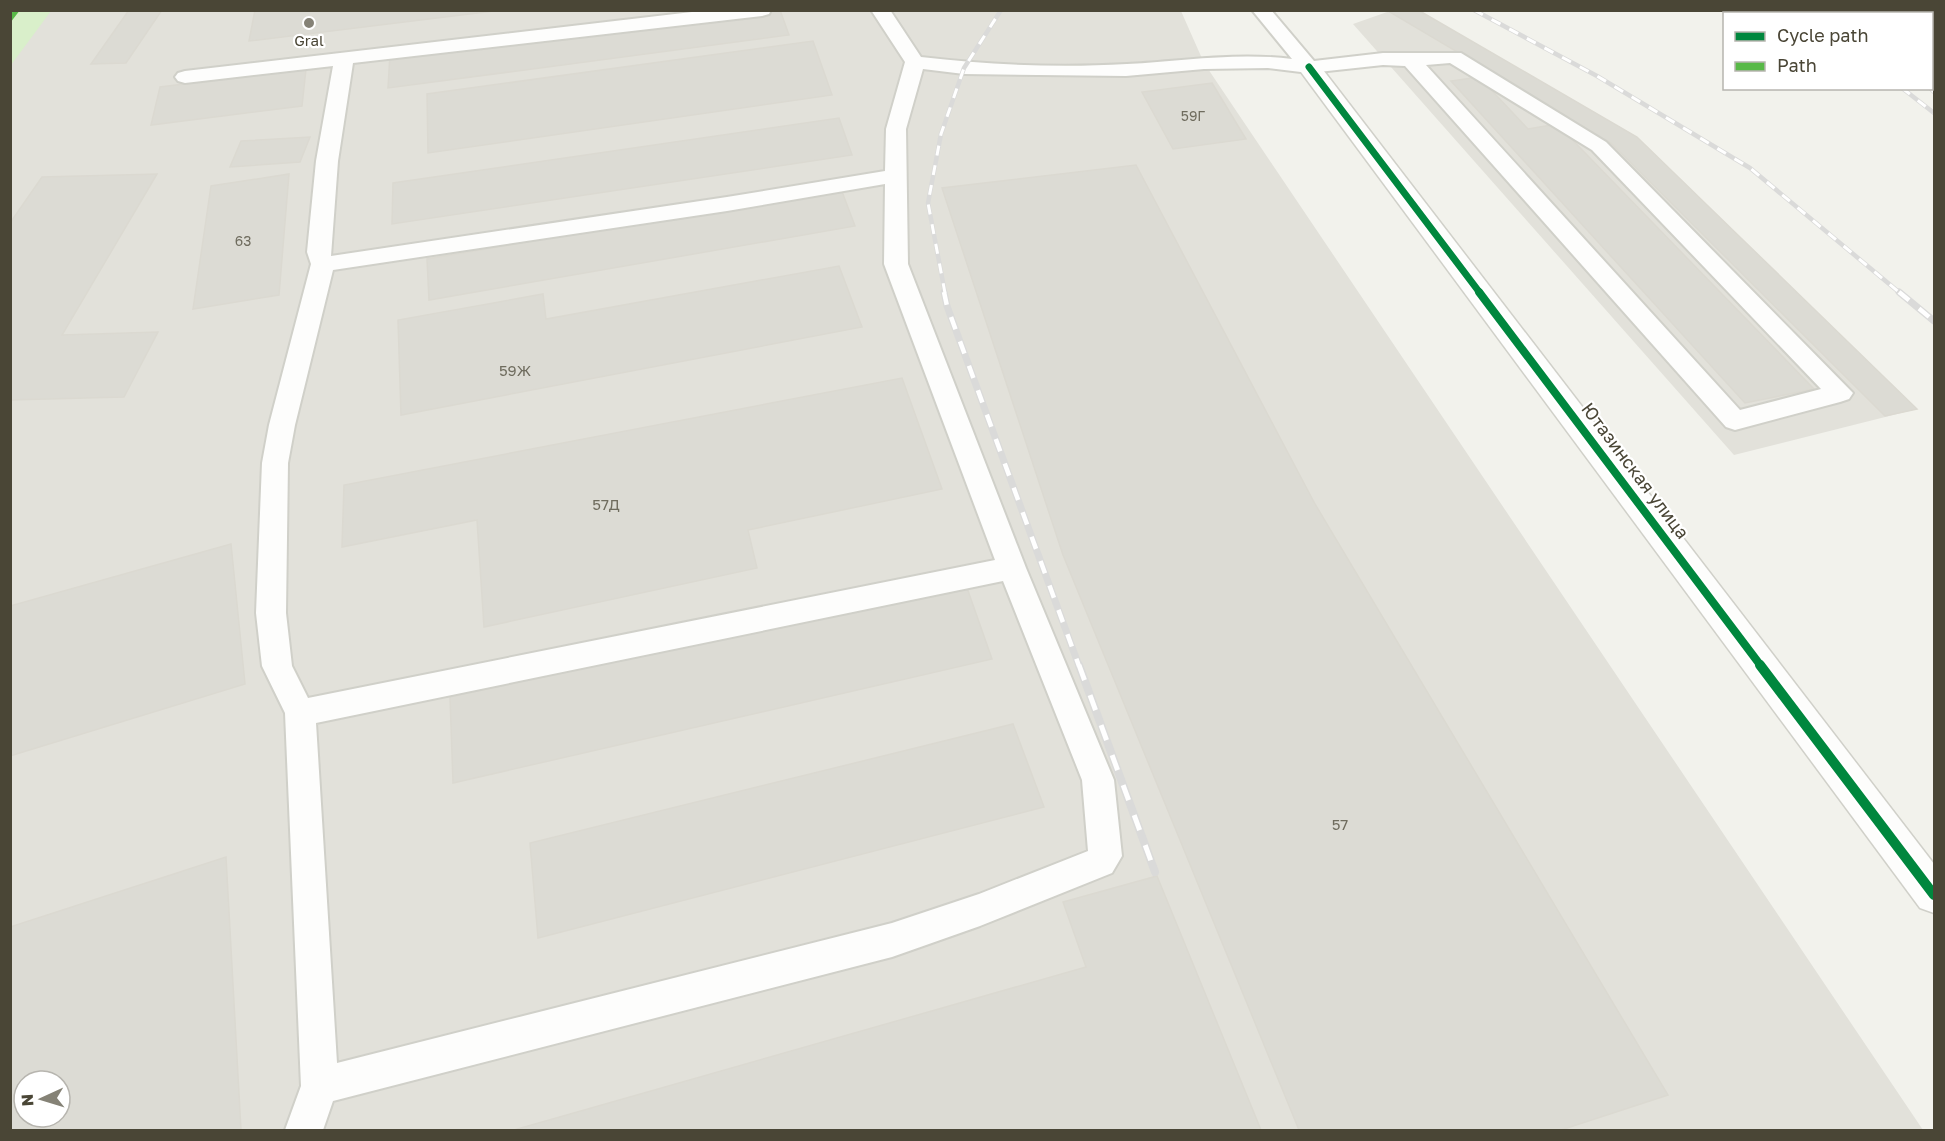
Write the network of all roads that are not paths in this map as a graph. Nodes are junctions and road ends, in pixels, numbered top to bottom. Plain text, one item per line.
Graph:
1 (762, 10) edge
2 (880, 10) edge
3 (1261, 10) edge
4 (344, 59) junction
5 (1411, 60) junction
6 (915, 62) junction
7 (1309, 67) junction
8 (185, 77) dead end
9 (896, 176) junction
10 (323, 264) junction
11 (1012, 568) junction
12 (300, 714) junction
13 (1935, 895) edge
14 (320, 1086) junction
15 (304, 1131) edge

1 - 4 lane
2 - 6 lane
3 - 7 lane, Ютазинская улица
4 - 8 lane
4 - 10 lane
5 - 5 lane
5 - 7 lane
6 - 7 lane
6 - 9 lane
7 - 13 street, Ютазинская улица
9 - 10 lane
9 - 11 lane
10 - 12 lane
11 - 12 lane
11 - 14 lane
12 - 14 lane
14 - 15 lane

